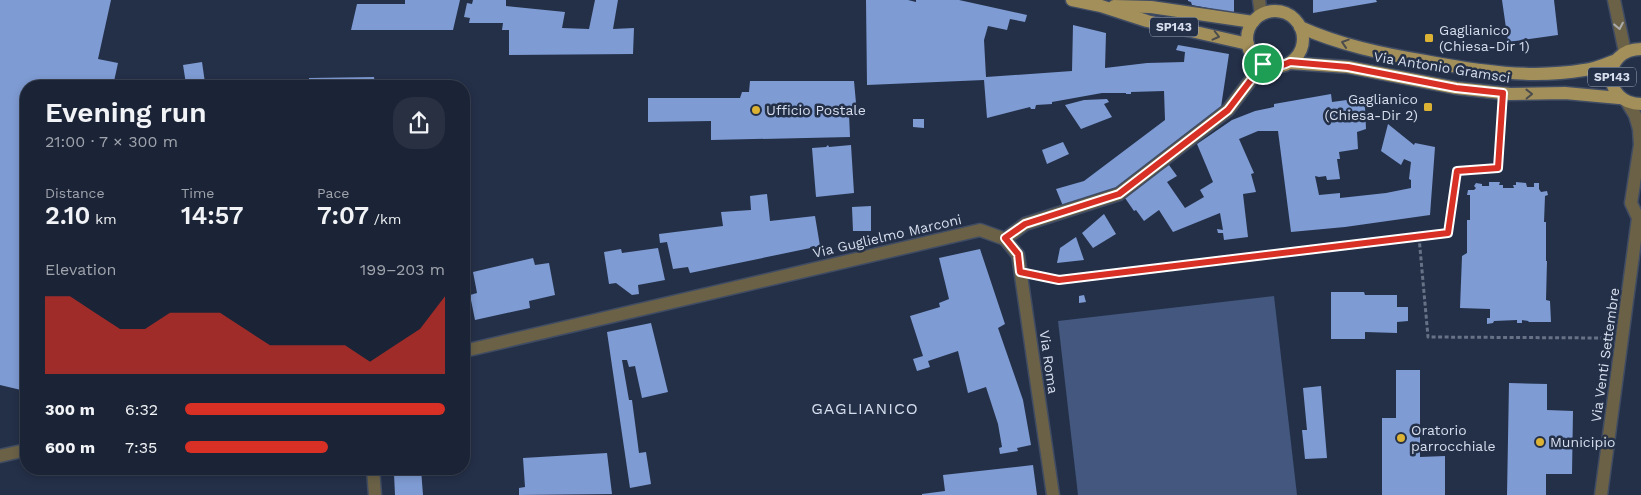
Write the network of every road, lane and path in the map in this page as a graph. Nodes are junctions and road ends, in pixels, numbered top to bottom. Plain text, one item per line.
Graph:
1 (1072, 0) edge
2 (1259, 0) edge
3 (1614, 0) edge
4 (1101, 6) junction
5 (1257, 18) junction
6 (1300, 27) junction
7 (1248, 44) junction
8 (1641, 49) edge
9 (1620, 56) junction
10 (1290, 62) junction
11 (1263, 64) junction
12 (1503, 93) junction
13 (1623, 100) junction
14 (1641, 104) edge
15 (1640, 217) edge
16 (1418, 237) junction
17 (1005, 238) junction
18 (1020, 272) junction
19 (1622, 338) junction
20 (470, 350) edge
21 (20, 451) edge
22 (0, 456) edge
23 (373, 475) edge
24 (375, 495) edge
25 (1053, 495) edge
26 (1601, 495) edge

1 - 4 main road, SP143
2 - 5 street
3 -> 9 street
4 - 5 main road, SP143
4 -> 7 main road, SP143
5 - 6 main road, SP143
5 - 7 main road
9 -> 6 main road, Via Antonio Gramsci / SP143
6 - 10 main road
7 - 11 main road
8 - 9 main road, SP143
9 - 13 main road, SP143
10 - 11 main road, SP143
10 - 12 main road, Via Antonio Gramsci / SP143
11 - 17 street
12 -> 13 main road, Via Antonio Gramsci / SP143
12 - 16 path
13 - 14 main road, SP143
13 - 15 street, Via Venti Settembre
15 - 19 street, Via Venti Settembre
16 - 18 path
16 - 19 path
17 - 18 street, Via Roma
17 - 20 street, Via Guglielmo Marconi
18 - 25 street, Via Roma
19 - 26 street, Via Venti Settembre
21 - 22 street
23 - 24 street

